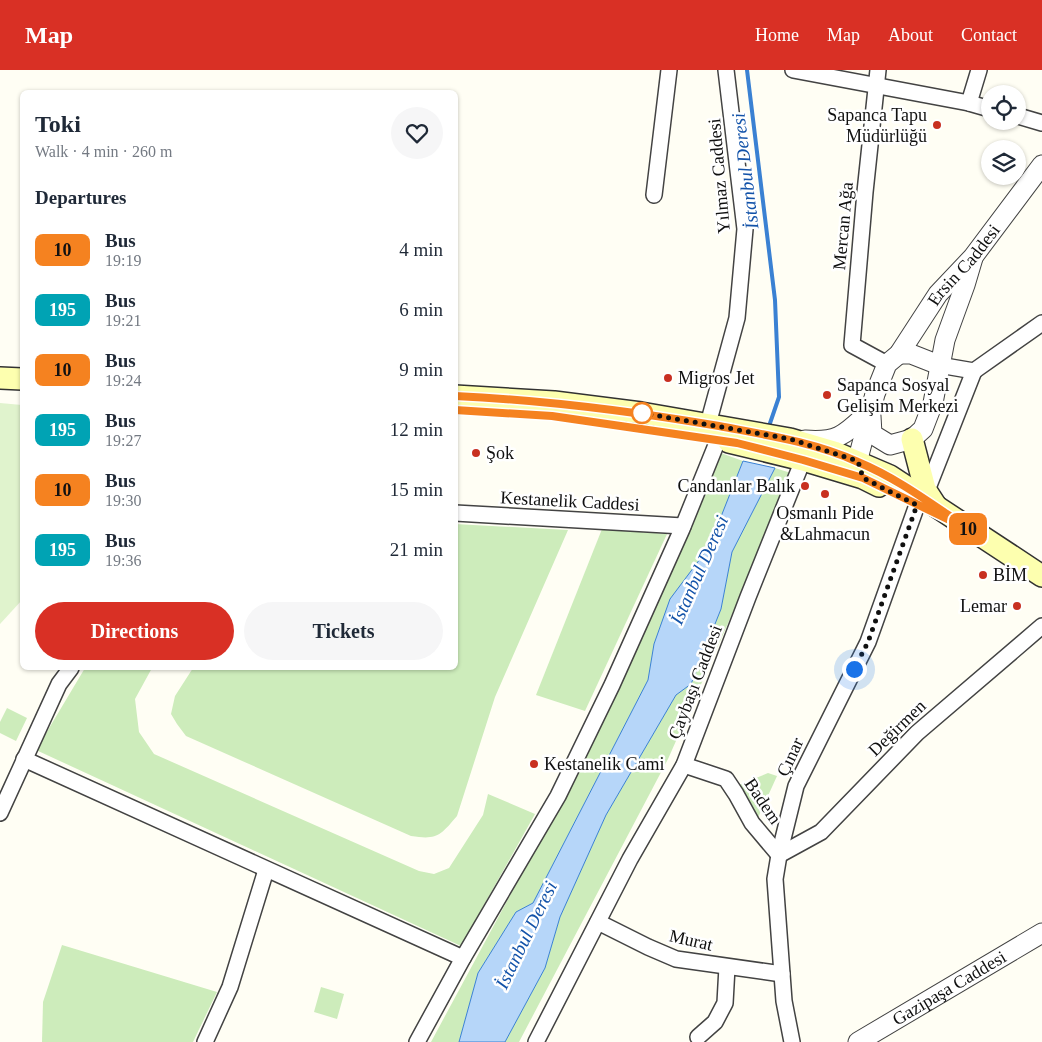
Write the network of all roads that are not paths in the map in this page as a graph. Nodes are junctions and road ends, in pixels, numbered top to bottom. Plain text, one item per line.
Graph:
1 (669, 70) edge
2 (726, 70) edge
3 (793, 70) edge
4 (878, 70) edge
5 (979, 70) edge
6 (875, 86) junction
7 (969, 103) junction
8 (981, 106) edge
9 (1026, 118) edge
10 (1042, 123) edge
11 (1042, 165) edge
12 (654, 195) dead end
13 (973, 257) junction
14 (1042, 323) edge
15 (893, 359) junction
16 (939, 365) junction
17 (974, 371) junction
18 (0, 378) edge
19 (20, 379) edge
20 (0, 392) edge
21 (20, 393) edge
22 (458, 396) edge
23 (458, 410) edge
24 (870, 411) junction
25 (725, 434) junction
26 (912, 439) junction
27 (793, 452) junction
28 (873, 476) junction
29 (927, 502) junction
30 (458, 514) edge
31 (683, 526) junction
32 (1042, 576) edge
33 (1042, 626) edge
34 (70, 670) edge
35 (24, 759) junction
36 (684, 765) junction
37 (0, 813) edge
38 (779, 855) junction
39 (266, 870) junction
40 (598, 922) junction
41 (1042, 934) edge
42 (463, 958) junction
43 (727, 967) junction
44 (782, 974) junction
45 (698, 1038) dead end
46 (205, 1042) edge
47 (417, 1042) edge
48 (536, 1042) edge
49 (792, 1042) edge
50 (858, 1042) edge

1 - 12 street
2 - 25 street, Yılmaz Caddesi
3 - 6 street
4 - 6 street, Mercan Ağa
5 - 7 street
6 - 7 street
6 - 15 street, Mercan Ağa
7 - 8 street
9 - 10 street
11 - 13 street, Ersin Caddesi
13 - 15 street, Ersin Caddesi
13 - 16 street
14 - 17 street
15 - 16 street
15 - 24 street
16 - 17 street
16 - 26 street
17 - 29 street, Çınar
18 - 19 main road
20 - 21 main road
22 - 25 main road
23 - 25 main road
24 - 26 street
24 - 27 street
24 - 28 street
25 - 27 main road
25 - 31 street, Yılmaz Caddesi
26 - 28 main road
26 - 29 main road
27 - 28 main road
27 - 36 street, Çaybaşı Caddesi
28 - 29 main road
29 - 32 main road
29 - 38 street, Çınar
30 - 31 street, Kestanelik Caddesi
31 - 42 street, Yılmaz Caddesi
33 - 38 street, Değirmen
34 - 35 street
35 - 37 street
35 - 39 street
36 - 38 street, Badem
36 - 40 street, Çaybaşı Caddesi
38 - 44 street, Çınar
39 - 42 street
39 - 46 street
40 - 43 street, Murat
40 - 48 street, Çaybaşı Caddesi
41 - 50 street, Gazipaşa Caddesi
42 - 47 street, Yılmaz Caddesi
43 - 44 street, Murat
43 - 45 street
44 - 49 street, Çınar

